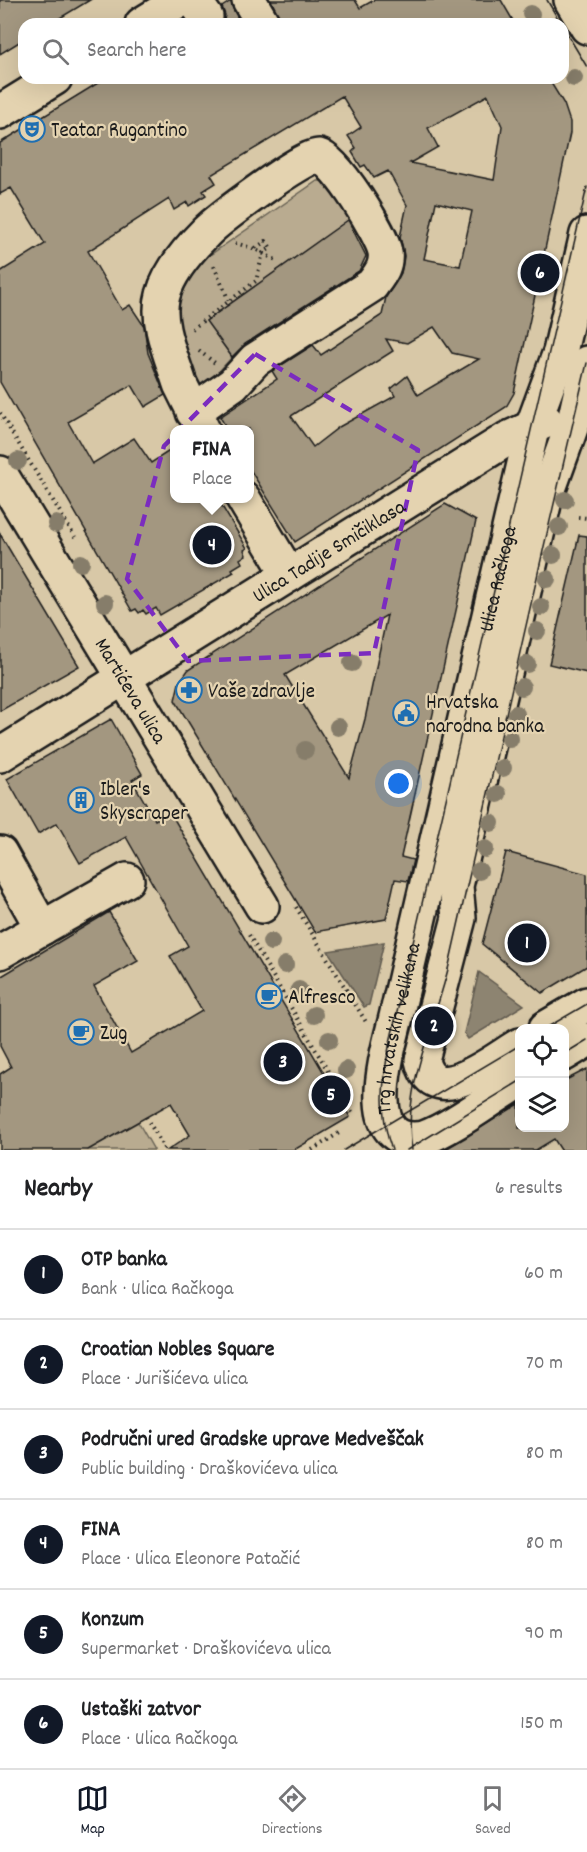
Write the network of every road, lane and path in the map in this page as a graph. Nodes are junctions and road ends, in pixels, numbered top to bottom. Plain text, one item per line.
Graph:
1 (249, 0) edge
2 (571, 0) edge
3 (194, 6) edge
4 (159, 18) edge
5 (260, 18) edge
6 (587, 27) edge
7 (45, 84) edge
8 (0, 112) edge
9 (207, 233) junction
10 (587, 234) edge
11 (254, 249) junction
12 (263, 253) junction
13 (278, 261) dead end
14 (229, 301) junction
15 (169, 346) junction
16 (587, 363) edge
17 (0, 413) edge
18 (581, 418) edge
19 (198, 421) edge
20 (532, 425) junction
21 (0, 473) edge
22 (246, 503) edge
23 (578, 517) dead end
24 (587, 518) edge
25 (78, 542) dead end
26 (289, 575) junction
27 (124, 677) junction
28 (0, 755) edge
29 (0, 854) edge
30 (127, 880) dead end
31 (442, 883) junction
32 (296, 907) dead end
33 (459, 918) joint
34 (256, 920) joint
35 (42, 928) junction
36 (0, 952) edge
37 (587, 1004) edge
38 (370, 1028) dead end
39 (569, 1035) edge
40 (515, 1047) edge
41 (515, 1083) edge
42 (146, 1117) dead end
43 (339, 1133) dead end
44 (381, 1140) edge
45 (162, 1150) edge
46 (312, 1150) edge

1 - 5 street
2 - 6 street
3 - 4 street
7 - 8 street
9 - 11 path
9 - 14 path
9 - 15 street
9 - 19 street
10 - 20 street, Ulica Račkoga
11 - 12 path
11 - 12 path
12 - 13 path
12 - 14 path
14 - 15 path
15 - 19 street
16 - 18 street, Ulica Račkoga
17 - 25 path
18 - 20 street
18 - 31 street, Ulica Račkoga
20 - 26 street, Ulica Tadije Smičiklasa
20 - 31 street, Ulica Račkoga
21 - 27 street, Martićeva ulica
22 - 26 street
23 - 24 path
26 - 27 street, Ulica Tadije Smičiklasa
27 - 28 street, Ulica Tadije Smičiklasa
27 - 34 street, Martićeva ulica
29 - 35 street
30 - 35 street
31 - 33 street, Ulica Račkoga
31 - 44 street, Trg hrvatskih velikana
32 - 38 path
33 - 40 street, Trg hrvatskih velikana
34 - 44 path
35 - 36 street
37 - 39 street
41 - 44 street, Trg hrvatskih velikana
42 - 45 path
43 - 46 path

